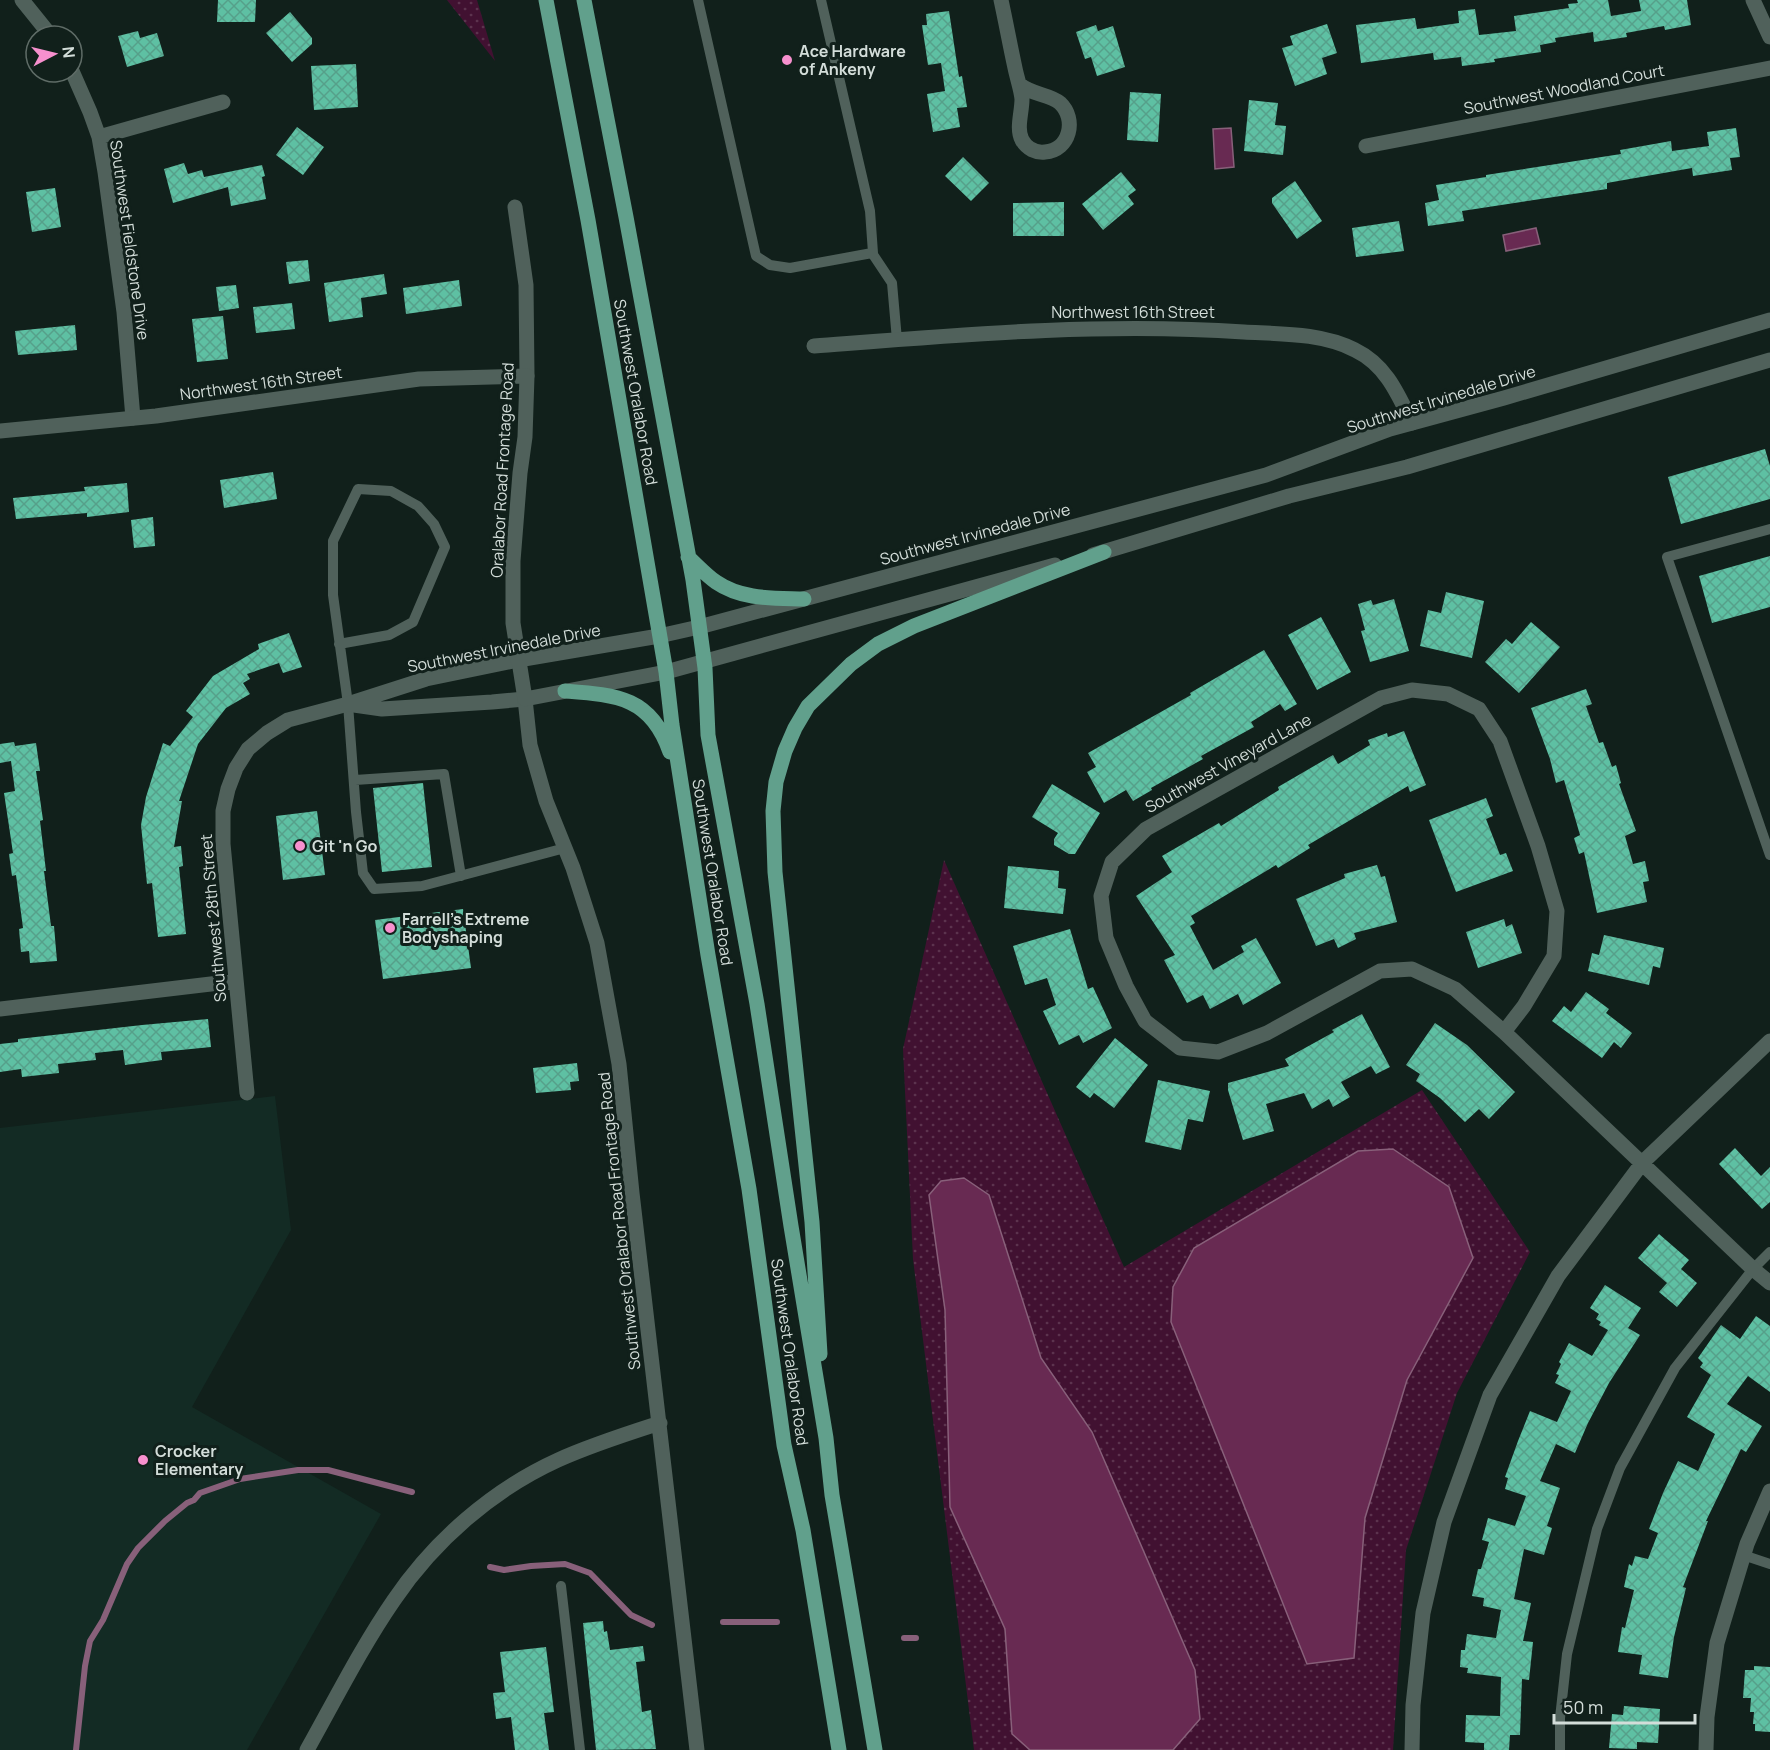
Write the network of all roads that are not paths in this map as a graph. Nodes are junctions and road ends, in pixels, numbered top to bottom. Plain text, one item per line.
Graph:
1 (22, 0) edge
2 (546, 0) edge
3 (584, 0) edge
4 (698, 0) edge
5 (821, 0) edge
6 (1001, 0) edge
7 (1753, 0) edge
8 (41, 24) edge
9 (1770, 37) edge
10 (1770, 68) edge
11 (78, 84) edge
12 (1019, 84) junction
13 (223, 102) dead end
14 (99, 137) junction
15 (1366, 146) dead end
16 (515, 207) dead end
17 (873, 254) junction
18 (1770, 320) edge
19 (897, 340) junction
20 (814, 346) dead end
21 (1770, 360) edge
22 (526, 376) junction
23 (133, 418) junction
24 (1412, 423) junction
25 (0, 430) edge
26 (1770, 529) edge
27 (1104, 552) junction
28 (688, 556) junction
29 (804, 599) junction
30 (699, 627) junction
31 (659, 636) junction
32 (339, 644) junction
33 (518, 660) junction
34 (703, 661) junction
35 (666, 672) junction
36 (566, 691) junction
37 (525, 699) junction
38 (348, 704) junction
39 (355, 780) junction
40 (681, 784) junction
41 (565, 848) junction
42 (1770, 855) edge
43 (461, 876) junction
44 (236, 981) junction
45 (0, 1009) edge
46 (1504, 1032) junction
47 (1770, 1041) edge
48 (247, 1093) dead end
49 (1643, 1162) junction
50 (1770, 1252) edge
51 (1753, 1269) junction
52 (1770, 1283) edge
53 (660, 1423) junction
54 (826, 1437) junction
55 (1770, 1491) edge
56 (1743, 1555) junction
57 (1770, 1564) edge
58 (561, 1586) dead end
59 (307, 1750) edge
60 (580, 1750) edge
61 (697, 1750) edge
62 (839, 1750) edge
63 (875, 1750) edge
64 (1412, 1750) edge
65 (1560, 1750) edge
66 (1706, 1750) edge

1 - 8 street
2 - 31 main road, Southwest Oralabor Road
3 - 28 main road, Southwest Oralabor Road
4 - 17 lane
5 - 17 lane
6 - 12 street
7 - 9 street
10 - 15 street, Southwest Woodland Court
11 - 14 street, Southwest Fieldstone Drive
12 - 12 street
13 - 14 street
14 - 23 street, Southwest Fieldstone Drive
16 - 22 street, Oralabor Road Frontage Road
17 - 19 lane
18 - 24 street, Southwest Irvinedale Drive
19 - 20 street, Northwest 16th Street
19 - 24 street, Northwest 16th Street
21 - 27 street
22 - 23 street, Northwest 16th Street
22 - 33 street, Oralabor Road Frontage Road
23 - 25 street, Northwest 16th Street
24 - 29 street, Southwest Irvinedale Drive
26 - 42 lane
27 - 34 street
27 - 54 main road
28 - 29 main road
28 - 30 main road, Southwest Oralabor Road
29 - 30 street, Southwest Irvinedale Drive
30 - 31 street, Southwest Irvinedale Drive
30 - 34 main road, Southwest Oralabor Road
31 - 33 street, Southwest Irvinedale Drive
31 - 35 main road, Southwest Oralabor Road
32 - 32 lane
32 - 38 lane
33 - 37 street, Oralabor Road Frontage Road
33 - 38 street, Southwest Irvinedale Drive
34 - 35 street
34 - 54 main road, Southwest Oralabor Road
35 - 36 street
35 - 40 main road, Southwest Oralabor Road
36 - 37 street
36 - 40 main road
37 - 38 street
37 - 41 street, Southwest Oralabor Road Frontage Road
38 - 39 lane
38 - 44 street, Southwest 28th Street
39 - 43 lane
39 - 43 lane
40 - 62 main road, Southwest Oralabor Road
41 - 43 lane
41 - 53 street, Southwest Oralabor Road Frontage Road
44 - 45 street
44 - 48 street, Southwest 28th Street
46 - 46 street, Southwest Vineyard Lane
46 - 49 street, Southwest Vineyard Lane
47 - 49 street
49 - 51 street, Southwest Vineyard Lane
49 - 64 street
50 - 51 lane
51 - 52 street, Southwest Vineyard Lane
51 - 65 lane
53 - 59 street
53 - 61 street, Southwest Oralabor Road Frontage Road
54 - 63 main road, Southwest Oralabor Road
55 - 56 street
56 - 57 lane
56 - 66 street
58 - 60 lane

